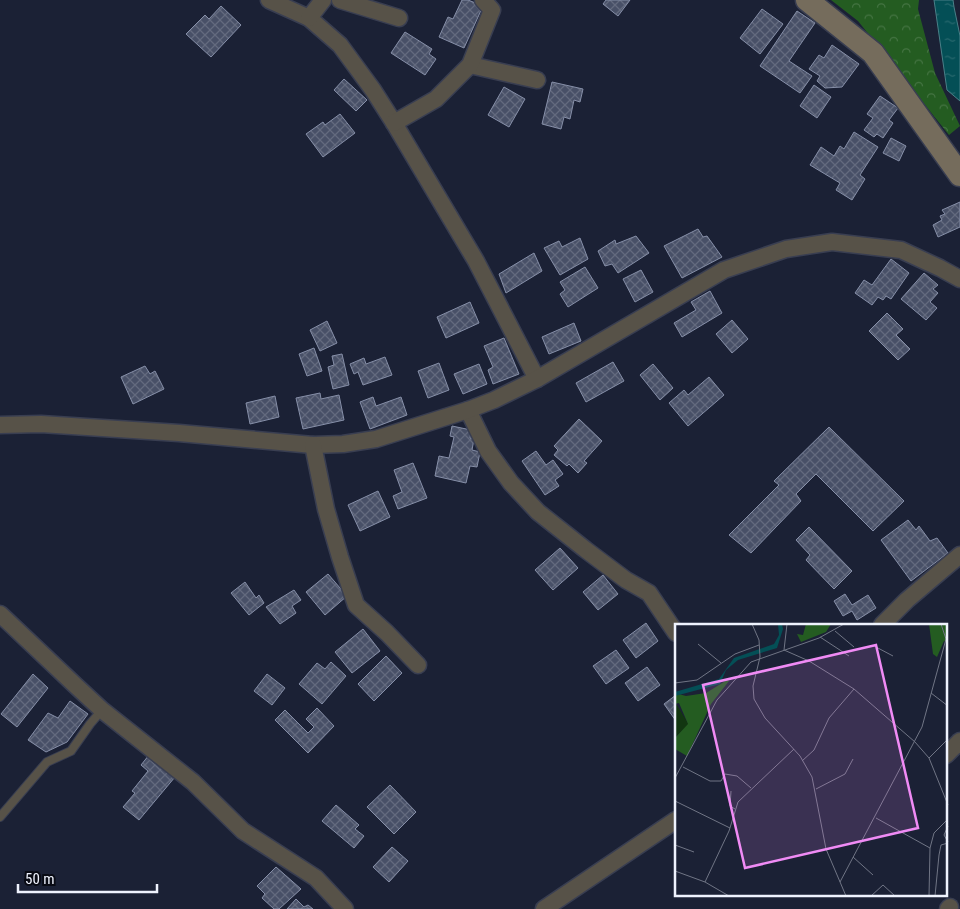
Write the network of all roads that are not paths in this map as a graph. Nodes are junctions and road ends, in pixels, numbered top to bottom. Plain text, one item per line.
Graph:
1 (269, 0) edge
2 (323, 0) edge
3 (340, 0) edge
4 (483, 0) edge
5 (807, 0) edge
6 (309, 18) junction
7 (399, 18) dead end
8 (470, 65) junction
9 (537, 80) dead end
10 (394, 123) junction
11 (960, 175) edge
12 (960, 280) edge
13 (537, 379) junction
14 (468, 410) junction
15 (0, 425) edge
16 (313, 445) junction
17 (960, 555) edge
18 (0, 614) edge
19 (883, 624) edge
20 (675, 632) edge
21 (418, 665) dead end
22 (102, 710) junction
23 (960, 741) edge
24 (948, 753) edge
25 (0, 817) edge
26 (675, 821) edge
27 (345, 909) edge
28 (544, 909) edge

1 - 6 street
2 - 6 street
3 - 7 street
4 - 8 street
5 - 11 street
6 - 10 street
8 - 9 street
8 - 10 street
10 - 13 street
12 - 13 street
13 - 14 street
14 - 16 street
14 - 20 street
15 - 16 street
16 - 21 street
17 - 19 street
18 - 22 street
22 - 25 lane
22 - 27 street
23 - 24 street
26 - 28 street

